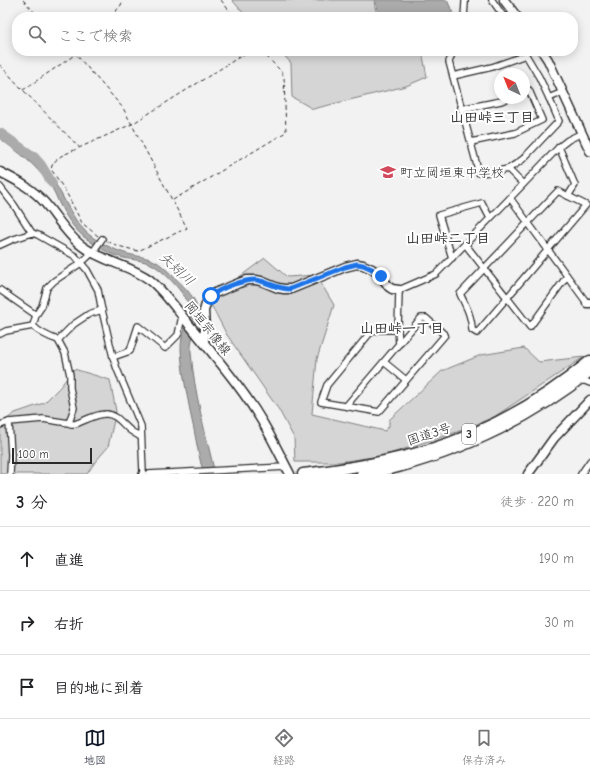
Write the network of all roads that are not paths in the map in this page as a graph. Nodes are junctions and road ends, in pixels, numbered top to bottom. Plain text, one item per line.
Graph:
1 (471, 0) edge
2 (492, 0) edge
3 (504, 0) edge
4 (465, 2) edge
5 (464, 12) edge
6 (500, 12) edge
7 (513, 12) edge
8 (451, 56) edge
9 (523, 56) edge
10 (527, 56) edge
11 (545, 56) edge
12 (453, 76) junction
13 (530, 92) edge
14 (563, 92) junction
15 (549, 98) junction
16 (494, 102) edge
17 (461, 109) junction
18 (582, 133) junction
19 (470, 142) junction
20 (559, 147) junction
21 (590, 151) edge
22 (508, 169) junction
23 (0, 172) edge
24 (523, 184) junction
25 (0, 187) edge
26 (568, 196) junction
27 (510, 198) junction
28 (490, 218) junction
29 (528, 222) junction
30 (32, 233) junction
31 (102, 239) road end
32 (465, 244) junction
33 (0, 245) edge
34 (548, 250) junction
35 (92, 253) junction
36 (452, 258) junction
37 (81, 263) junction
38 (484, 269) junction
39 (567, 276) junction
40 (0, 290) edge
41 (399, 290) junction
42 (507, 298) junction
43 (589, 303) edge
44 (102, 310) junction
45 (36, 315) junction
46 (183, 317) junction
47 (32, 326) junction
48 (398, 330) junction
49 (0, 334) edge
50 (58, 340) junction
51 (204, 342) junction
52 (399, 344) junction
53 (112, 357) junction
54 (590, 361) edge
55 (384, 362) junction
56 (590, 371) edge
57 (406, 380) junction
58 (577, 382) junction
59 (590, 383) edge
60 (590, 400) edge
61 (346, 406) junction
62 (9, 422) junction
63 (69, 423) junction
64 (0, 425) edge
65 (142, 437) junction
66 (590, 461) edge
67 (288, 470) edge
68 (10, 474) edge
69 (142, 474) edge
70 (148, 474) edge
71 (303, 474) edge
72 (362, 474) edge
73 (528, 474) edge
74 (581, 474) edge

1 - 4 street
2 - 6 street
3 - 7 street
4 - 5 street
8 - 12 street
9 - 12 street
10 - 15 street
11 - 14 street
12 - 17 street
13 - 19 street
14 - 15 street
14 - 18 street
15 - 22 street
16 - 17 street
17 - 19 street
18 - 20 street
18 - 21 street
19 - 22 street
20 - 24 street
20 - 26 street
22 - 24 street
23 - 35 street, 岡垣宗像線
24 - 27 street
25 - 30 street
26 - 29 street
26 - 34 street
27 - 28 street
27 - 29 street
28 - 32 street
28 - 36 street
29 - 34 street
29 - 38 street
30 - 33 street
30 - 37 street
31 - 35 street
32 - 36 street
32 - 38 street
34 - 39 street
34 - 42 street
35 - 37 street
35 - 46 street, 岡垣宗像線
36 - 41 street
37 - 44 street
37 - 45 street
38 - 42 street
38 - 42 street
39 - 42 street
39 - 43 street
40 - 45 street
41 - 48 street
41 - 51 street
44 - 50 street
44 - 53 street
45 - 47 street
46 - 51 street, 岡垣宗像線
46 - 53 street
47 - 49 street
47 - 50 street
48 - 52 street
48 - 61 street
50 - 63 street
51 - 67 street, 岡垣宗像線
52 - 55 street
52 - 57 street
53 - 65 street
54 - 71 highway, 国道3号 / 3
55 - 57 street
55 - 61 street
56 - 58 highway, 国道3号 / 3
57 - 61 street
58 - 59 street
58 - 72 highway, 国道3号 / 3
60 - 73 street
62 - 63 street
62 - 64 street
62 - 68 street
63 - 65 street
65 - 69 street
66 - 74 street
67 - 70 street

